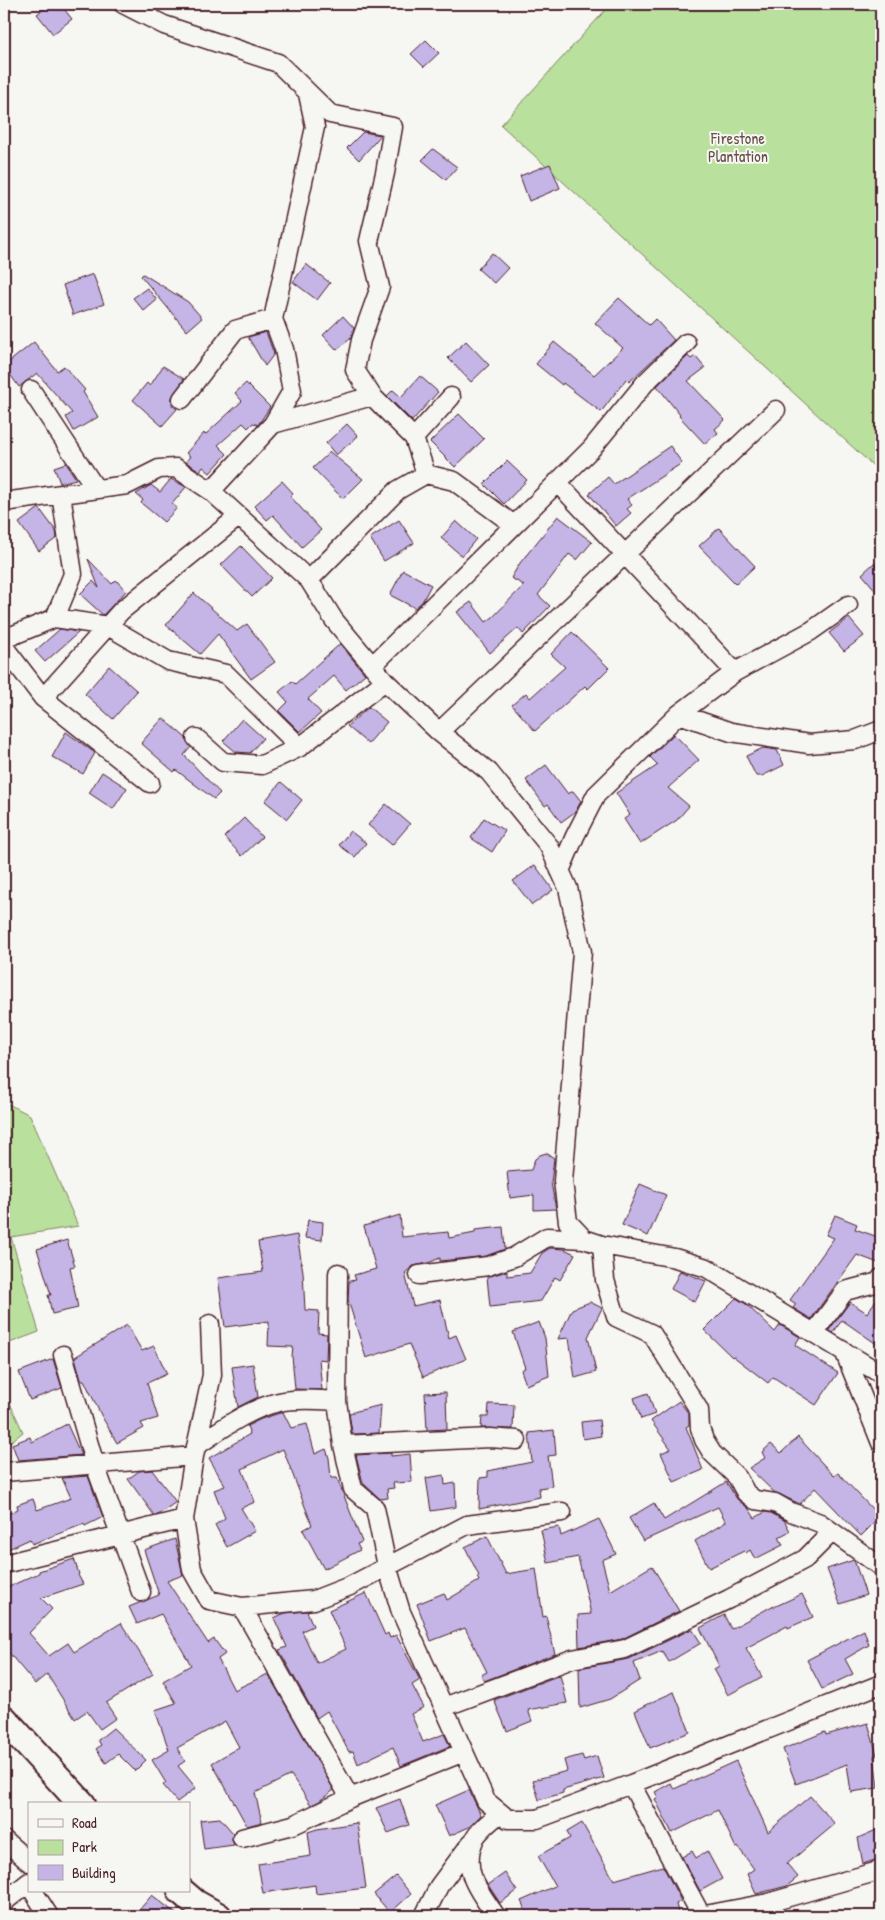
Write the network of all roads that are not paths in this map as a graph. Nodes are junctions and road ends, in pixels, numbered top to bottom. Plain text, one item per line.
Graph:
1 (123, 4) edge
2 (308, 94) junction
3 (273, 319) junction
4 (686, 343) dead end
5 (31, 390) dead end
6 (372, 396) junction
7 (451, 397) dead end
8 (182, 399) dead end
9 (776, 410) dead end
10 (273, 424) junction
11 (414, 438) junction
12 (426, 474) junction
13 (557, 482) junction
14 (96, 489) junction
15 (211, 491) junction
16 (61, 494) junction
17 (4, 502) edge
18 (238, 517) junction
19 (514, 526) junction
20 (624, 555) junction
21 (309, 580) junction
22 (848, 605) dead end
23 (55, 618) junction
24 (108, 626) junction
25 (4, 639) edge
26 (4, 647) edge
27 (372, 666) junction
28 (735, 672) junction
29 (385, 681) junction
30 (44, 698) junction
31 (679, 714) junction
32 (881, 730) edge
33 (439, 732) junction
34 (196, 738) dead end
35 (300, 748) junction
36 (150, 784) dead end
37 (560, 871) junction
38 (584, 1240) junction
39 (602, 1245) junction
40 (338, 1273) dead end
41 (419, 1275) dead end
42 (881, 1278) edge
43 (210, 1324) dead end
44 (814, 1333) junction
45 (844, 1351) junction
46 (63, 1355) dead end
47 (881, 1374) edge
48 (337, 1401) junction
49 (517, 1440) dead end
50 (881, 1443) edge
51 (343, 1445) junction
52 (195, 1451) junction
53 (94, 1465) junction
54 (4, 1472) edge
55 (562, 1512) dead end
56 (184, 1519) junction
57 (832, 1532) junction
58 (121, 1535) junction
59 (4, 1564) edge
60 (387, 1566) junction
61 (881, 1567) edge
62 (142, 1592) dead end
63 (242, 1606) junction
64 (881, 1684) edge
65 (444, 1707) junction
66 (4, 1719) edge
67 (464, 1752) junction
68 (631, 1784) junction
69 (350, 1798) junction
70 (80, 1802) edge
71 (500, 1813) junction
72 (476, 1837) junction
73 (242, 1838) dead end
74 (4, 1840) edge
75 (28, 1861) edge
76 (879, 1874) edge
77 (28, 1886) edge
78 (34, 1892) edge
79 (182, 1892) edge
80 (4, 1902) edge
81 (48, 1916) edge
82 (218, 1916) edge
83 (424, 1916) edge
84 (496, 1916) edge
85 (700, 1916) edge

1 - 2 street
2 - 3 street
2 - 6 street
3 - 8 street
3 - 10 street
4 - 13 street
5 - 14 street
6 - 10 street
6 - 11 street
7 - 11 street
9 - 20 street
10 - 15 street
11 - 12 street
12 - 19 street
12 - 21 street
13 - 19 street
13 - 20 street
14 - 15 street
14 - 16 street
15 - 18 street
16 - 17 street
16 - 23 street
18 - 21 street
18 - 24 street
19 - 27 street
20 - 28 street
20 - 33 street
21 - 27 street
22 - 28 street
23 - 24 street
23 - 25 street
24 - 30 street
24 - 35 street
26 - 30 street
27 - 29 street
28 - 31 street
29 - 33 street
29 - 35 street
30 - 36 street
31 - 32 street
31 - 37 street
33 - 37 street
34 - 35 street
37 - 38 street
38 - 39 street
38 - 41 street
39 - 44 street
39 - 57 street
40 - 48 street
42 - 44 street
43 - 52 street
44 - 45 street
45 - 47 street
45 - 50 street
46 - 53 street
48 - 51 street
48 - 52 street
49 - 51 street
51 - 60 street
52 - 53 street
52 - 56 street
53 - 54 street
53 - 58 street
55 - 60 street
56 - 58 street
56 - 63 street
57 - 61 street
57 - 65 street
58 - 59 street
58 - 62 street
60 - 63 street
60 - 65 street
63 - 69 street
64 - 68 street
65 - 67 street
66 - 70 main road
67 - 69 street
67 - 71 street
68 - 71 street
68 - 85 street
69 - 73 street
71 - 72 street
72 - 83 street
72 - 84 street
74 - 75 street
76 - 85 street
77 - 80 street
78 - 81 street
79 - 82 main road

